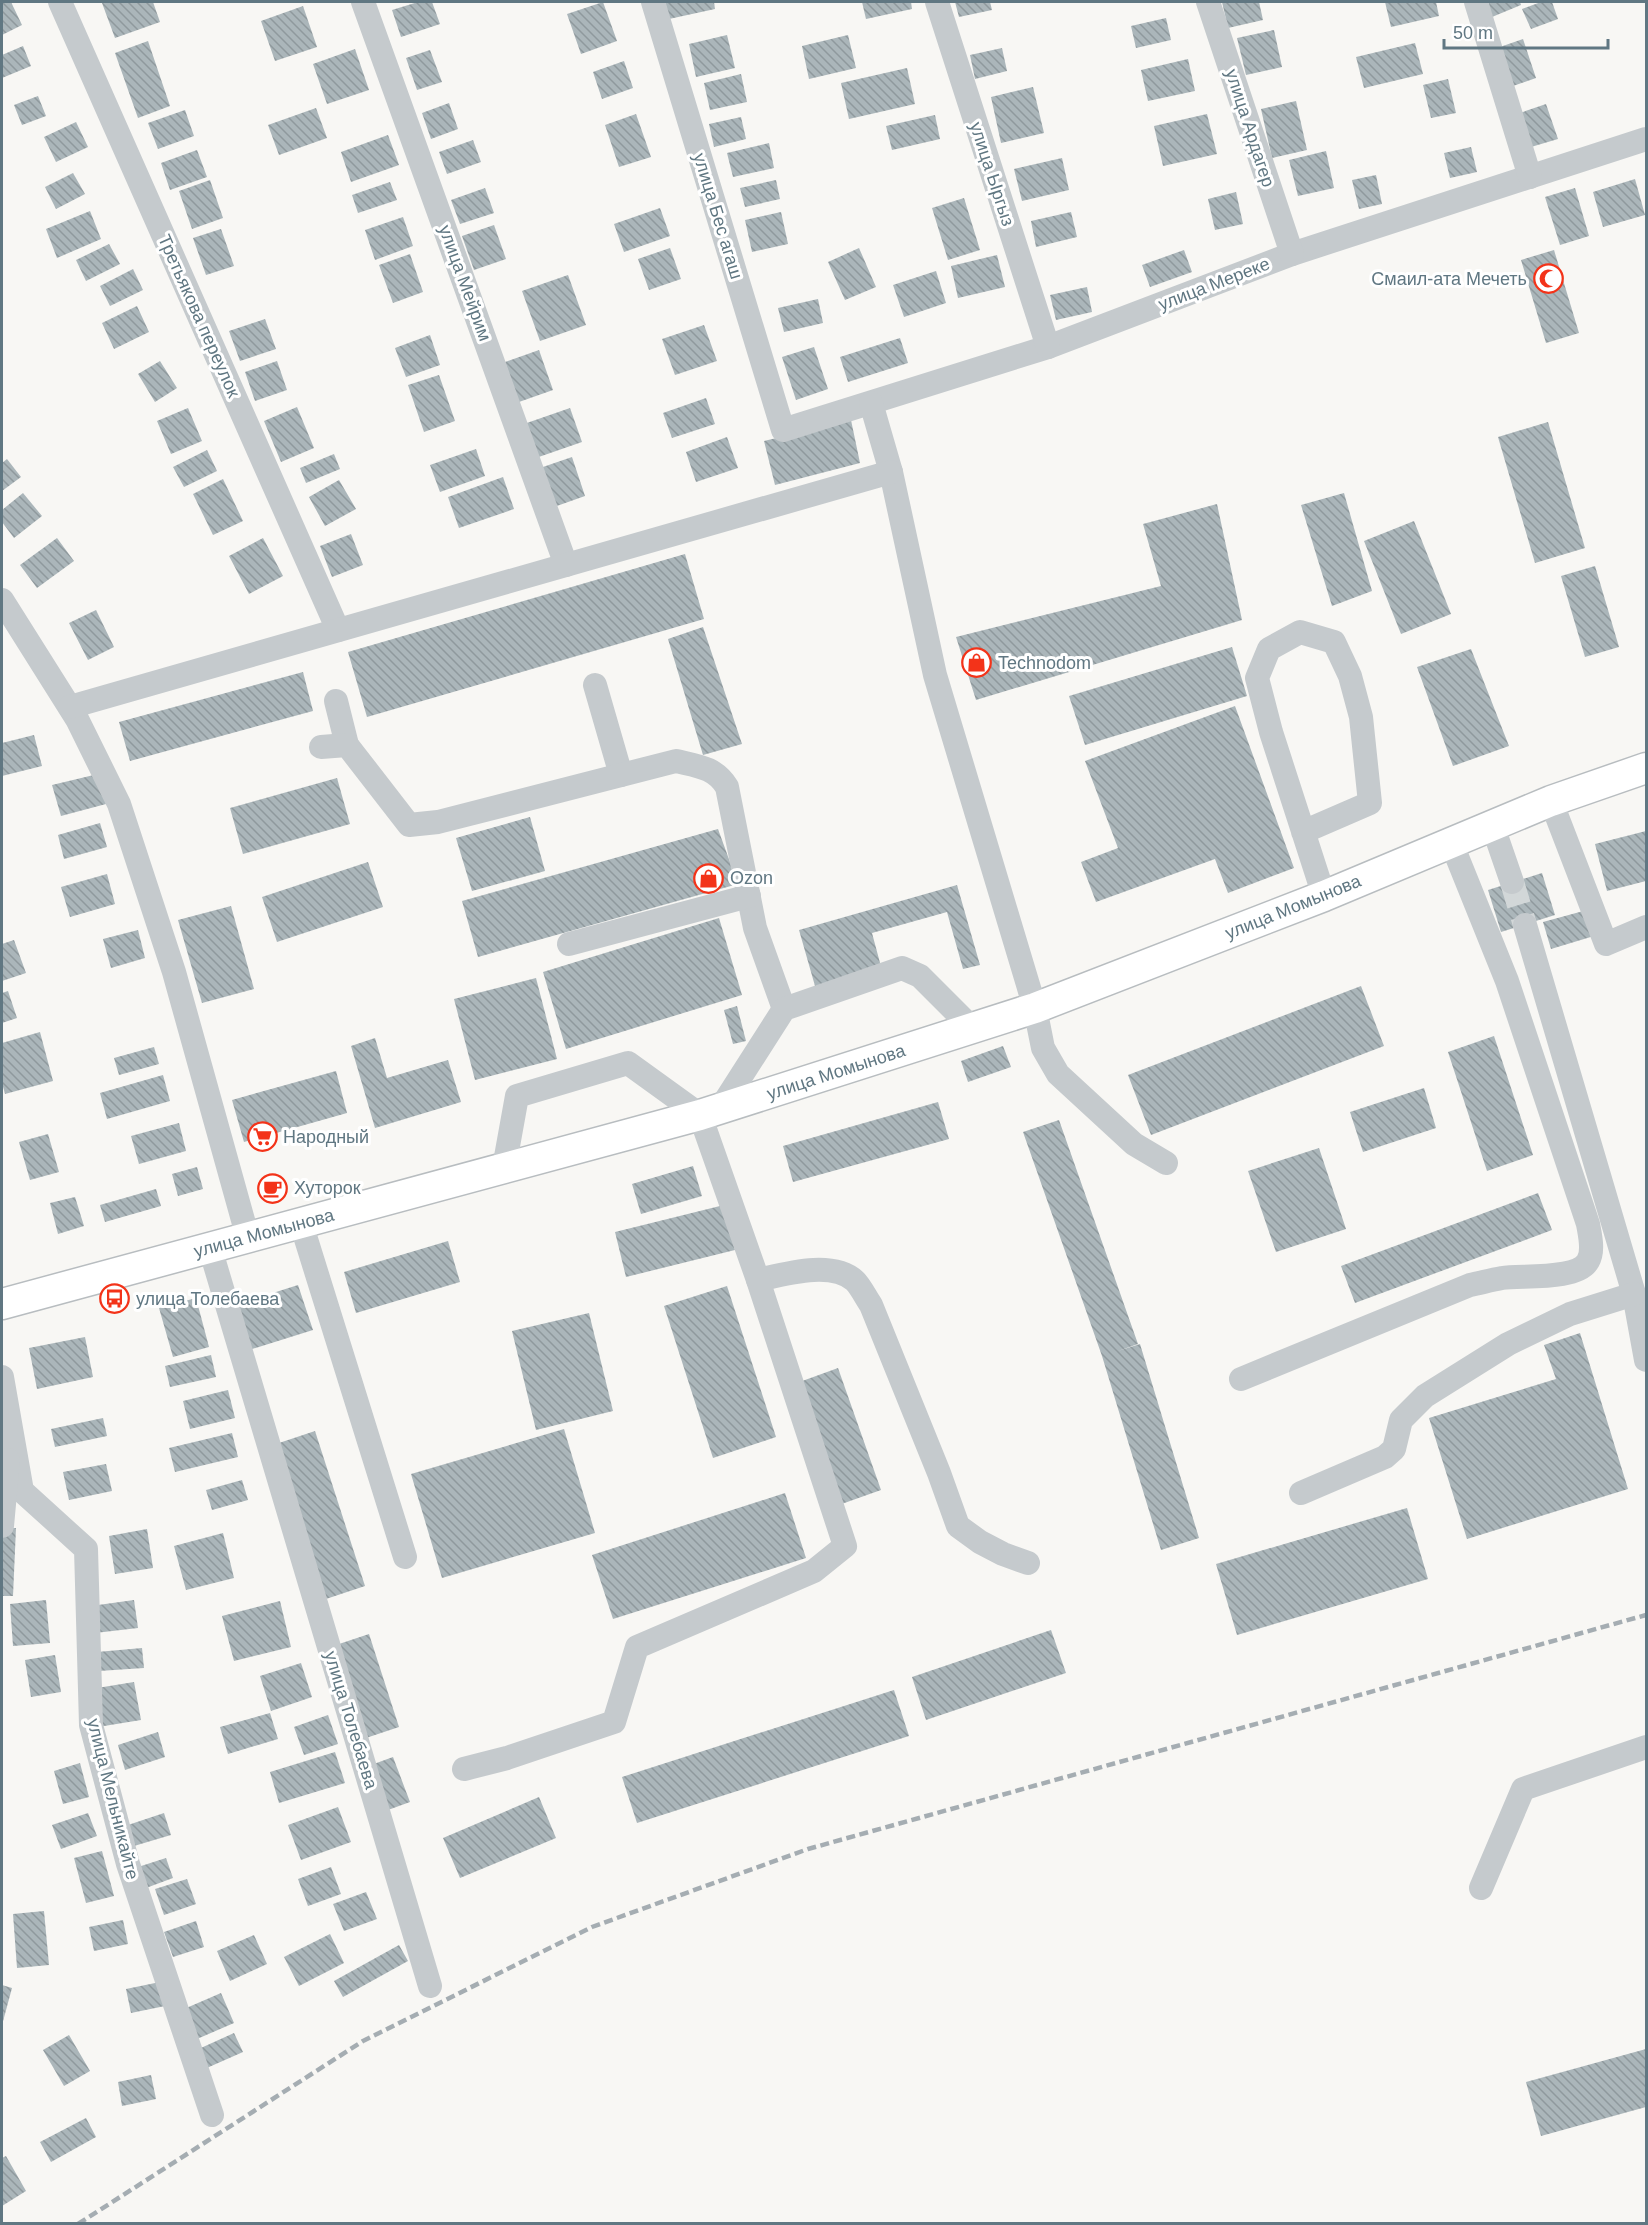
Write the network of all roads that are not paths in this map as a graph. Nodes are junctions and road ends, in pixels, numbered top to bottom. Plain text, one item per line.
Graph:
1 (60, 2) edge
2 (363, 2) edge
3 (654, 2) edge
4 (937, 2) edge
5 (1208, 2) edge
6 (1476, 2) edge
7 (1647, 139) edge
8 (1530, 177) junction
9 (1292, 254) junction
10 (1047, 347) junction
11 (871, 403) junction
12 (783, 430) joint
13 (891, 472) junction
14 (566, 565) junction
15 (2, 600) edge
16 (338, 630) junction
17 (595, 685) dead end
18 (336, 701) dead end
19 (70, 707) junction
20 (347, 745) junction
21 (321, 747) dead end
22 (1647, 768) edge
23 (621, 775) junction
24 (1551, 801) junction
25 (1492, 824) junction
26 (1303, 832) junction
27 (1451, 842) junction
28 (1512, 882) tunnel mouth
29 (749, 896) junction
30 (1324, 896) junction
31 (1525, 925) tunnel mouth
32 (1647, 927) edge
33 (569, 944) dead end
34 (1035, 1008) junction
35 (784, 1009) junction
36 (972, 1028) junction
37 (710, 1112) junction
38 (1166, 1163) dead end
39 (504, 1168) junction
40 (301, 1223) junction
41 (248, 1238) junction
42 (210, 1248) junction
43 (758, 1280) junction
44 (1634, 1294) junction
45 (2, 1304) edge
46 (1647, 1360) edge
47 (2, 1377) edge
48 (1241, 1378) dead end
49 (11, 1428) junction
50 (1301, 1493) dead end
51 (2, 1526) edge
52 (405, 1557) dead end
53 (1028, 1563) dead end
54 (1647, 1747) edge
55 (464, 1769) dead end
56 (1481, 1888) dead end
57 (430, 1986) dead end
58 (212, 2115) dead end

1 - 16 street, Третьякова переулок
2 - 14 street, улица Мейрим
3 - 12 street, улица Бес агаш
4 - 10 street, улица Ыргыз
5 - 9 street, улица Ардагер
6 - 8 street
7 - 8 street, улица Мереке
8 - 9 street, улица Мереке
9 - 10 street, улица Мереке
10 - 11 street, улица Мереке
11 - 12 street, улица Мереке
11 - 13 street
13 - 14 street
13 - 34 street
14 - 16 street
15 - 19 street
16 - 19 street
17 - 23 street
18 - 20 street
19 - 41 street
20 - 21 street
20 - 23 street
22 - 24 main road, улица Момынова
23 - 29 street
24 - 25 main road, улица Момынова
24 - 32 street
25 - 27 main road, улица Момынова
25 - 28 street
26 - 26 street
26 - 30 street
27 - 30 main road, улица Момынова
27 - 48 street
29 - 33 street
29 - 35 street
30 - 34 main road, улица Момынова
31 - 44 street
34 - 36 main road, улица Момынова
34 - 38 street
35 - 36 street
35 - 37 street
36 - 37 main road, улица Момынова
37 - 39 main road, улица Момынова
37 - 39 street
37 - 43 street
39 - 40 main road, улица Момынова
40 - 41 main road, улица Момынова
40 - 52 street
41 - 42 main road, улица Момынова
42 - 45 main road, улица Момынова
42 - 57 street, улица Толебаева
43 - 53 street
43 - 55 street
44 - 46 street
44 - 50 street
47 - 49 street, улица Мельникайте
49 - 51 street, улица Мельникайте
49 - 58 street, улица Мельникайте
54 - 56 street

